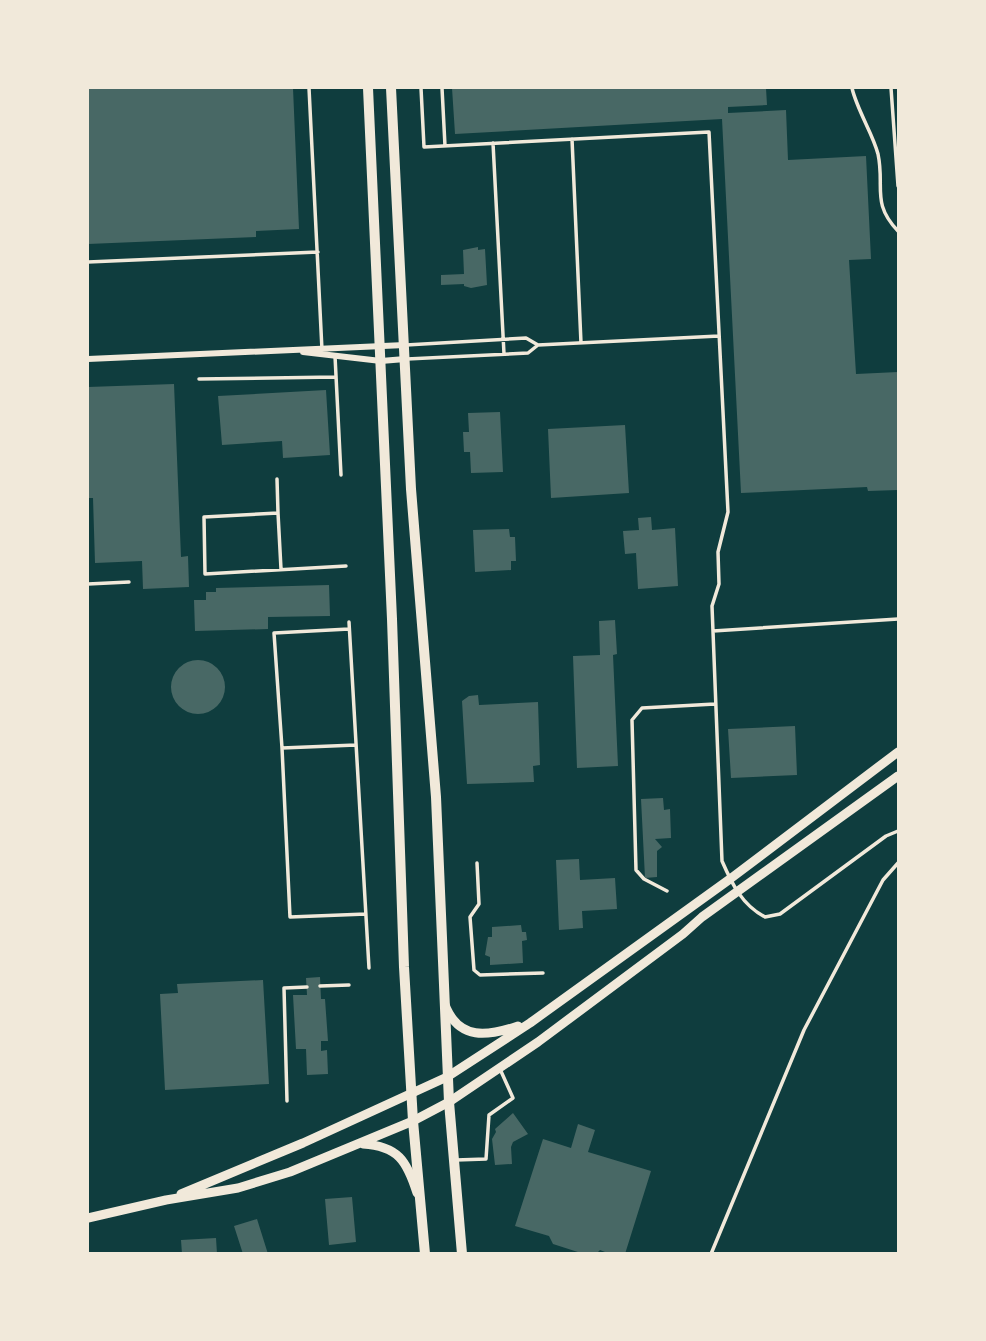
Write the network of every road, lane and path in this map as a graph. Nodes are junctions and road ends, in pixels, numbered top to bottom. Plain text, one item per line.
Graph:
1 (309, 88) edge
2 (368, 88) edge
3 (391, 88) edge
4 (421, 88) edge
5 (442, 88) edge
6 (852, 88) edge
7 (891, 88) edge
8 (572, 139) junction
9 (493, 144) junction
10 (445, 146) junction
11 (898, 186) edge
12 (898, 231) edge
13 (318, 252) junction
14 (88, 262) edge
15 (720, 336) junction
16 (503, 340) junction
17 (581, 343) junction
18 (381, 345) junction
19 (405, 345) junction
20 (538, 345) junction
21 (334, 347) junction
22 (322, 352) junction
23 (504, 354) junction
24 (335, 357) junction
25 (88, 359) edge
26 (405, 359) junction
27 (381, 361) junction
28 (336, 377) junction
29 (200, 379) dead end
30 (341, 475) dead end
31 (277, 479) dead end
32 (278, 513) junction
33 (346, 566) dead end
34 (281, 569) junction
35 (129, 582) dead end
36 (88, 584) edge
37 (898, 620) edge
38 (349, 622) dead end
39 (349, 629) junction
40 (713, 631) junction
41 (715, 704) junction
42 (356, 745) junction
43 (282, 748) junction
44 (898, 752) edge
45 (898, 776) edge
46 (898, 831) edge
47 (477, 863) dead end
48 (898, 863) edge
49 (730, 879) junction
50 (667, 891) dead end
51 (737, 892) junction
52 (366, 914) junction
53 (369, 968) dead end
54 (543, 973) dead end
55 (349, 985) dead end
56 (320, 986) dead end
57 (307, 987) dead end
58 (444, 1001) junction
59 (530, 1023) junction
60 (499, 1068) junction
61 (447, 1077) junction
62 (411, 1094) junction
63 (287, 1101) dead end
64 (449, 1101) junction
65 (413, 1121) junction
66 (358, 1144) junction
67 (454, 1160) junction
68 (166, 1200) junction
69 (420, 1206) junction
70 (88, 1218) edge
71 (425, 1254) edge
72 (462, 1254) edge
73 (711, 1254) edge

1 - 13 lane
2 - 18 main road
3 - 19 main road
4 - 10 lane
5 - 10 lane
6 - 12 lane
7 - 11 lane
8 - 9 lane
8 - 15 lane
8 - 17 lane
9 - 10 lane
9 - 16 lane
13 - 14 lane
13 - 22 lane
15 - 17 lane
15 - 40 lane
16 - 19 lane
16 - 20 lane
16 - 23 lane
17 - 20 lane
18 - 19 street
18 - 21 street
18 - 27 main road
19 - 26 main road
20 - 23 lane
21 - 22 street
21 - 24 lane
22 - 24 street
22 - 25 street
23 - 26 lane
24 - 27 street
24 - 28 lane
26 - 27 street
26 - 58 main road
27 - 62 main road
28 - 29 lane
28 - 30 lane
31 - 32 lane
32 - 34 lane
32 - 34 lane
33 - 34 lane
35 - 36 lane
37 - 40 lane
38 - 39 lane
39 - 42 lane
39 - 43 lane
40 - 41 lane
41 - 49 lane
41 - 50 lane
42 - 43 lane
42 - 52 lane
43 - 52 lane
44 - 49 main road
45 - 51 main road
46 - 51 lane
47 - 54 lane
48 - 73 lane
49 - 51 lane
49 - 59 main road
51 - 60 main road
52 - 53 lane
55 - 56 lane
57 - 63 lane
58 - 59 main road
58 - 61 main road
59 - 61 main road
60 - 64 main road
60 - 67 lane
61 - 62 main road
61 - 64 main road
62 - 65 main road
62 - 68 main road
64 - 65 main road
64 - 67 main road
65 - 66 main road
65 - 69 main road
66 - 68 main road
66 - 69 main road
67 - 72 main road
68 - 70 main road
69 - 71 main road

